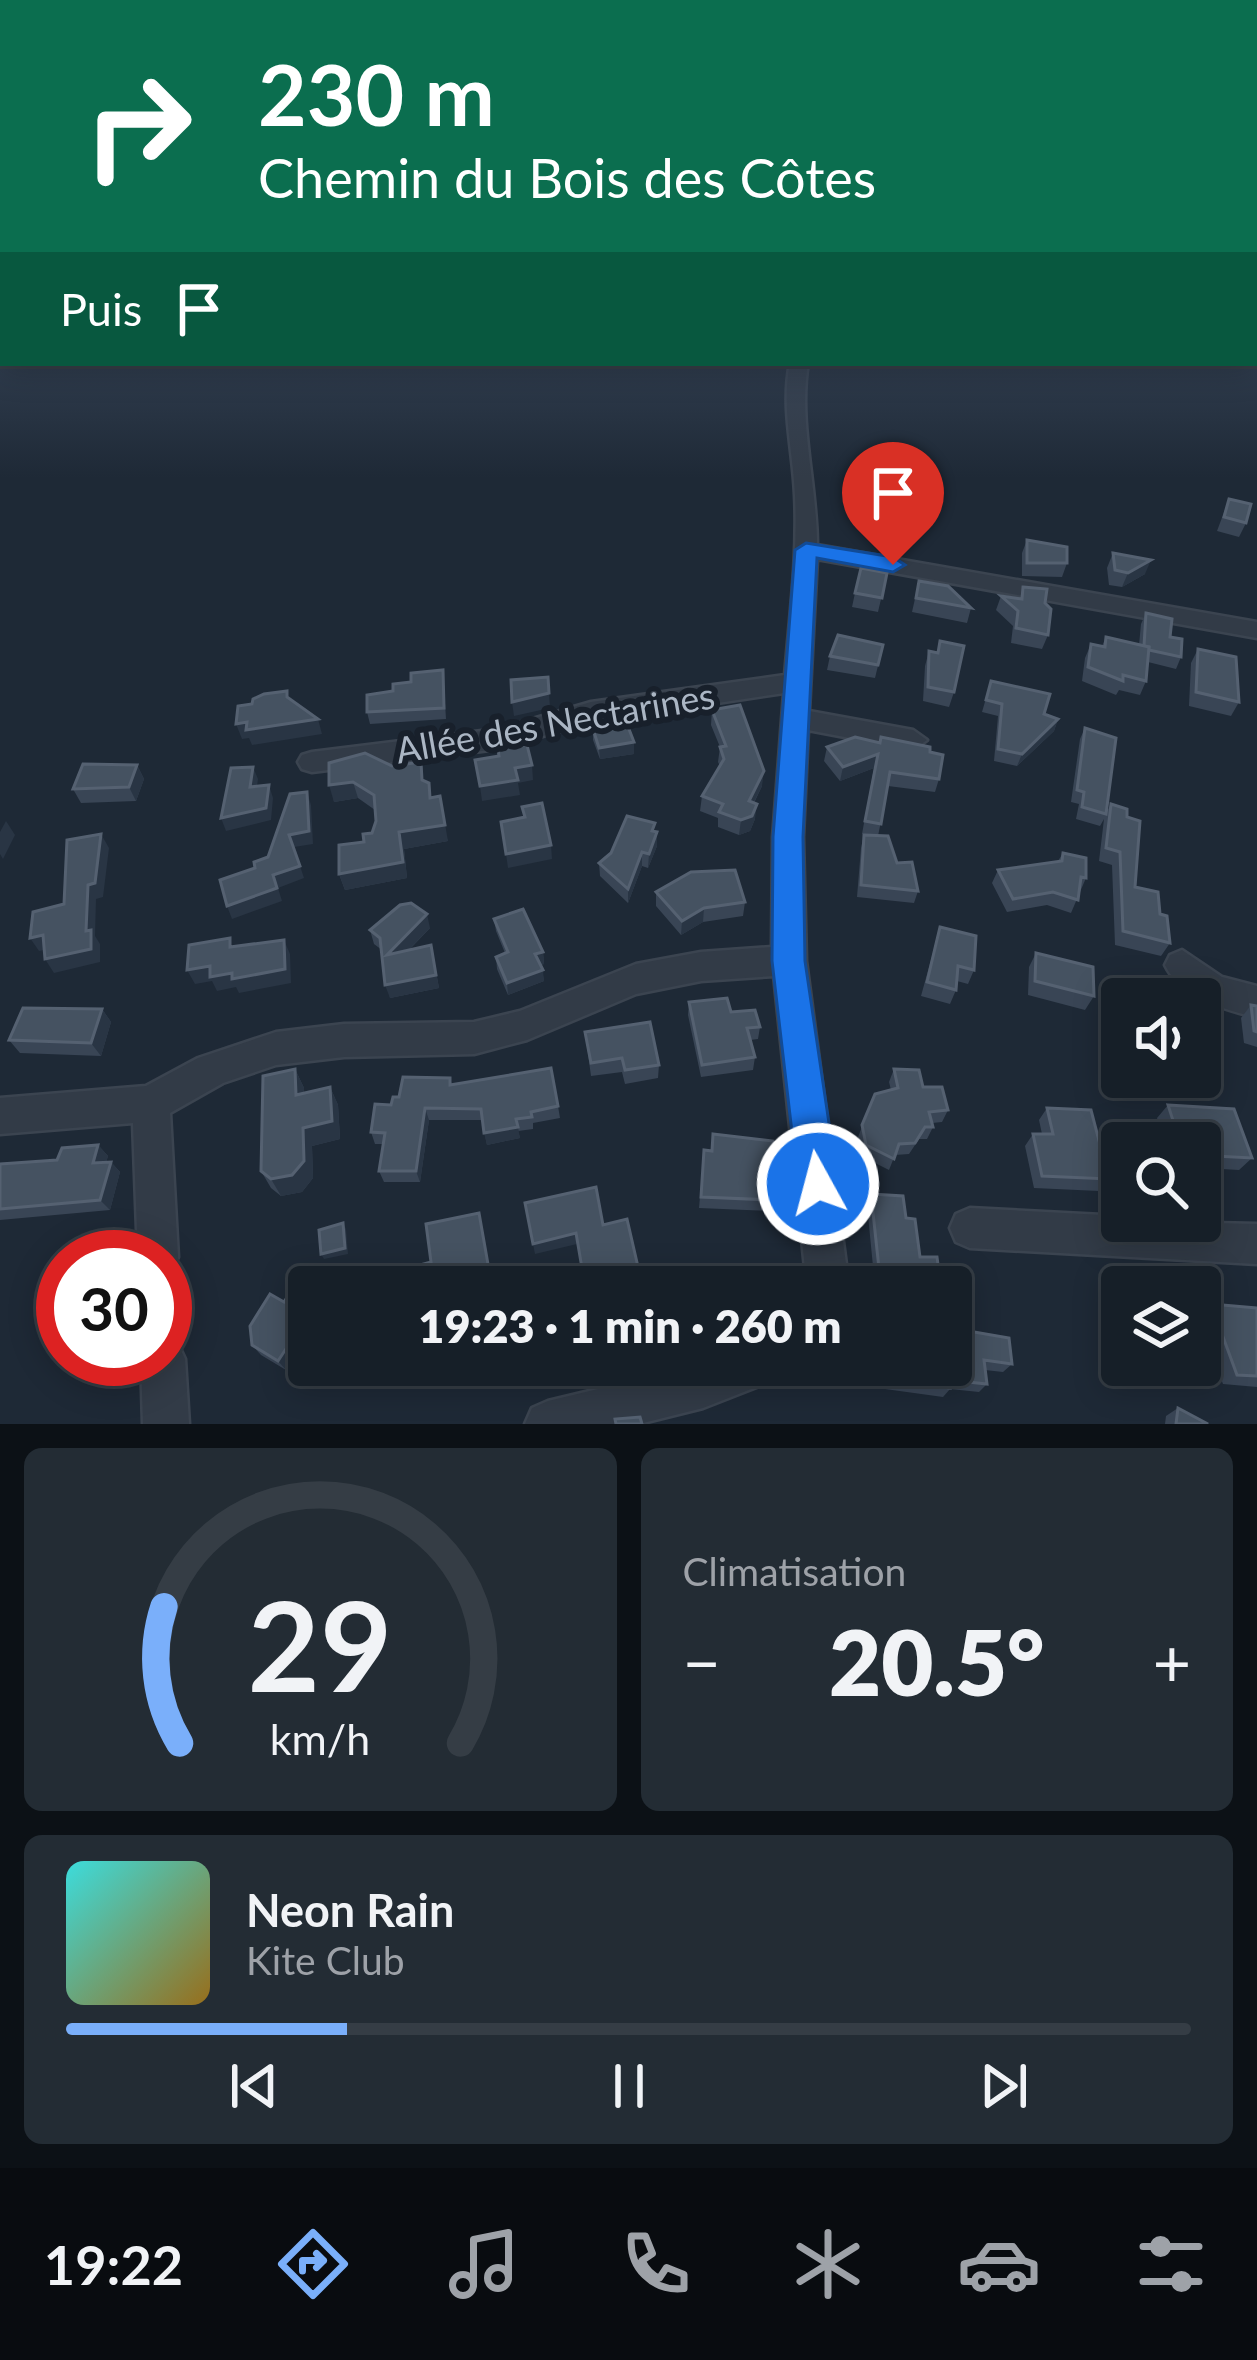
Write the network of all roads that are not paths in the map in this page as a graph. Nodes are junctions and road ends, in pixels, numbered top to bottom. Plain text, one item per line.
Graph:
1 (798, 366) edge
2 (806, 550) junction
3 (1257, 630) edge
4 (798, 682) junction
5 (797, 718) junction
6 (914, 740) edge
7 (312, 762) dead end
8 (788, 961) junction
9 (1181, 965) dead end
10 (1257, 1002) edge
11 (151, 1104) junction
12 (0, 1116) edge
13 (970, 1228) dead end
14 (157, 1230) edge
15 (1257, 1244) edge
16 (825, 1266) edge
17 (164, 1386) edge
18 (703, 1386) edge
19 (166, 1424) edge
20 (548, 1424) edge

1 - 2 street
2 - 3 street
2 - 4 street
4 - 5 street
4 - 7 street, Allée des Nectarines
5 - 6 street
5 - 8 street
8 - 11 street
8 - 16 street
9 - 10 street
11 - 12 street
11 - 14 street
13 - 15 street
17 - 19 street
18 - 20 street

